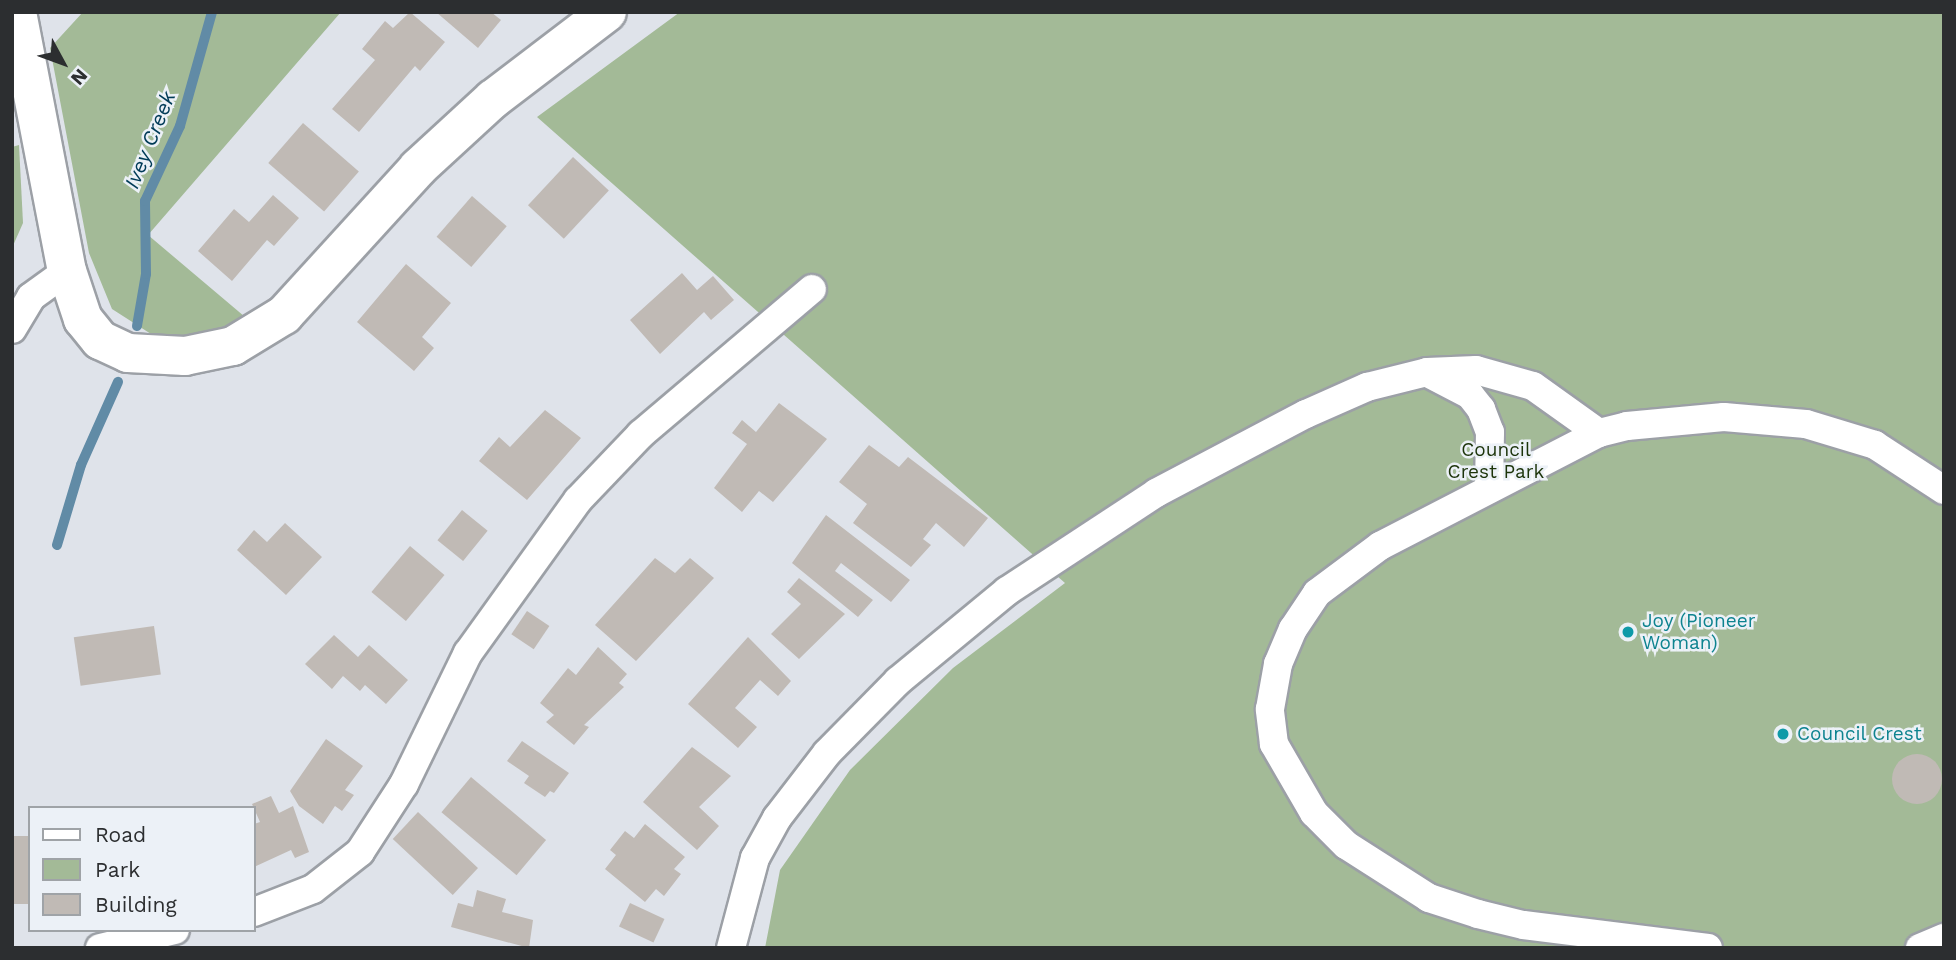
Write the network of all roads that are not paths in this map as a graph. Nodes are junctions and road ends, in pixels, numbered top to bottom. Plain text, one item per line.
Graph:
1 (17, 12) edge
2 (607, 12) edge
3 (67, 271) junction
4 (812, 289) dead end
5 (12, 329) edge
6 (1427, 372) junction
7 (1599, 433) junction
8 (1489, 489) junction
9 (1944, 489) edge
10 (256, 911) edge
11 (167, 932) edge
12 (1944, 939) edge
13 (100, 948) edge
14 (731, 948) edge
15 (1707, 948) edge
16 (1920, 948) edge

1 - 3 street
2 - 3 street
3 - 5 street
4 - 10 street
6 - 7 street
6 - 8 street
6 - 14 street
7 - 8 street
7 - 9 street
8 - 15 street
11 - 13 street
12 - 16 street

